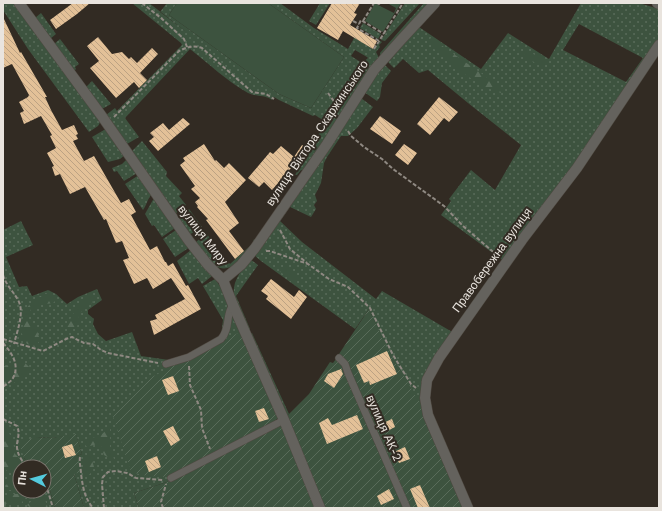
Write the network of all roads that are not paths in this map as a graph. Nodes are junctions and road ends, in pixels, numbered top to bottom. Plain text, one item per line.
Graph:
1 (19, 3) edge
2 (435, 3) edge
3 (659, 45) edge
4 (223, 280) junction
5 (232, 305) junction
6 (339, 358) dead end
7 (166, 364) road end
8 (284, 420) junction
9 (171, 478) road end
10 (320, 508) edge
11 (407, 508) edge
12 (468, 508) edge

1 - 4 street, вулиця Миру
2 - 4 street, вулиця Віктора Скаржинського
3 - 12 street, Правобережна вулиця
4 - 5 street, вулиця Миру
5 - 7 lane
5 - 8 street, вулиця Миру
6 - 11 lane, вулиця АК-2
8 - 9 lane
8 - 10 street, вулиця Миру

